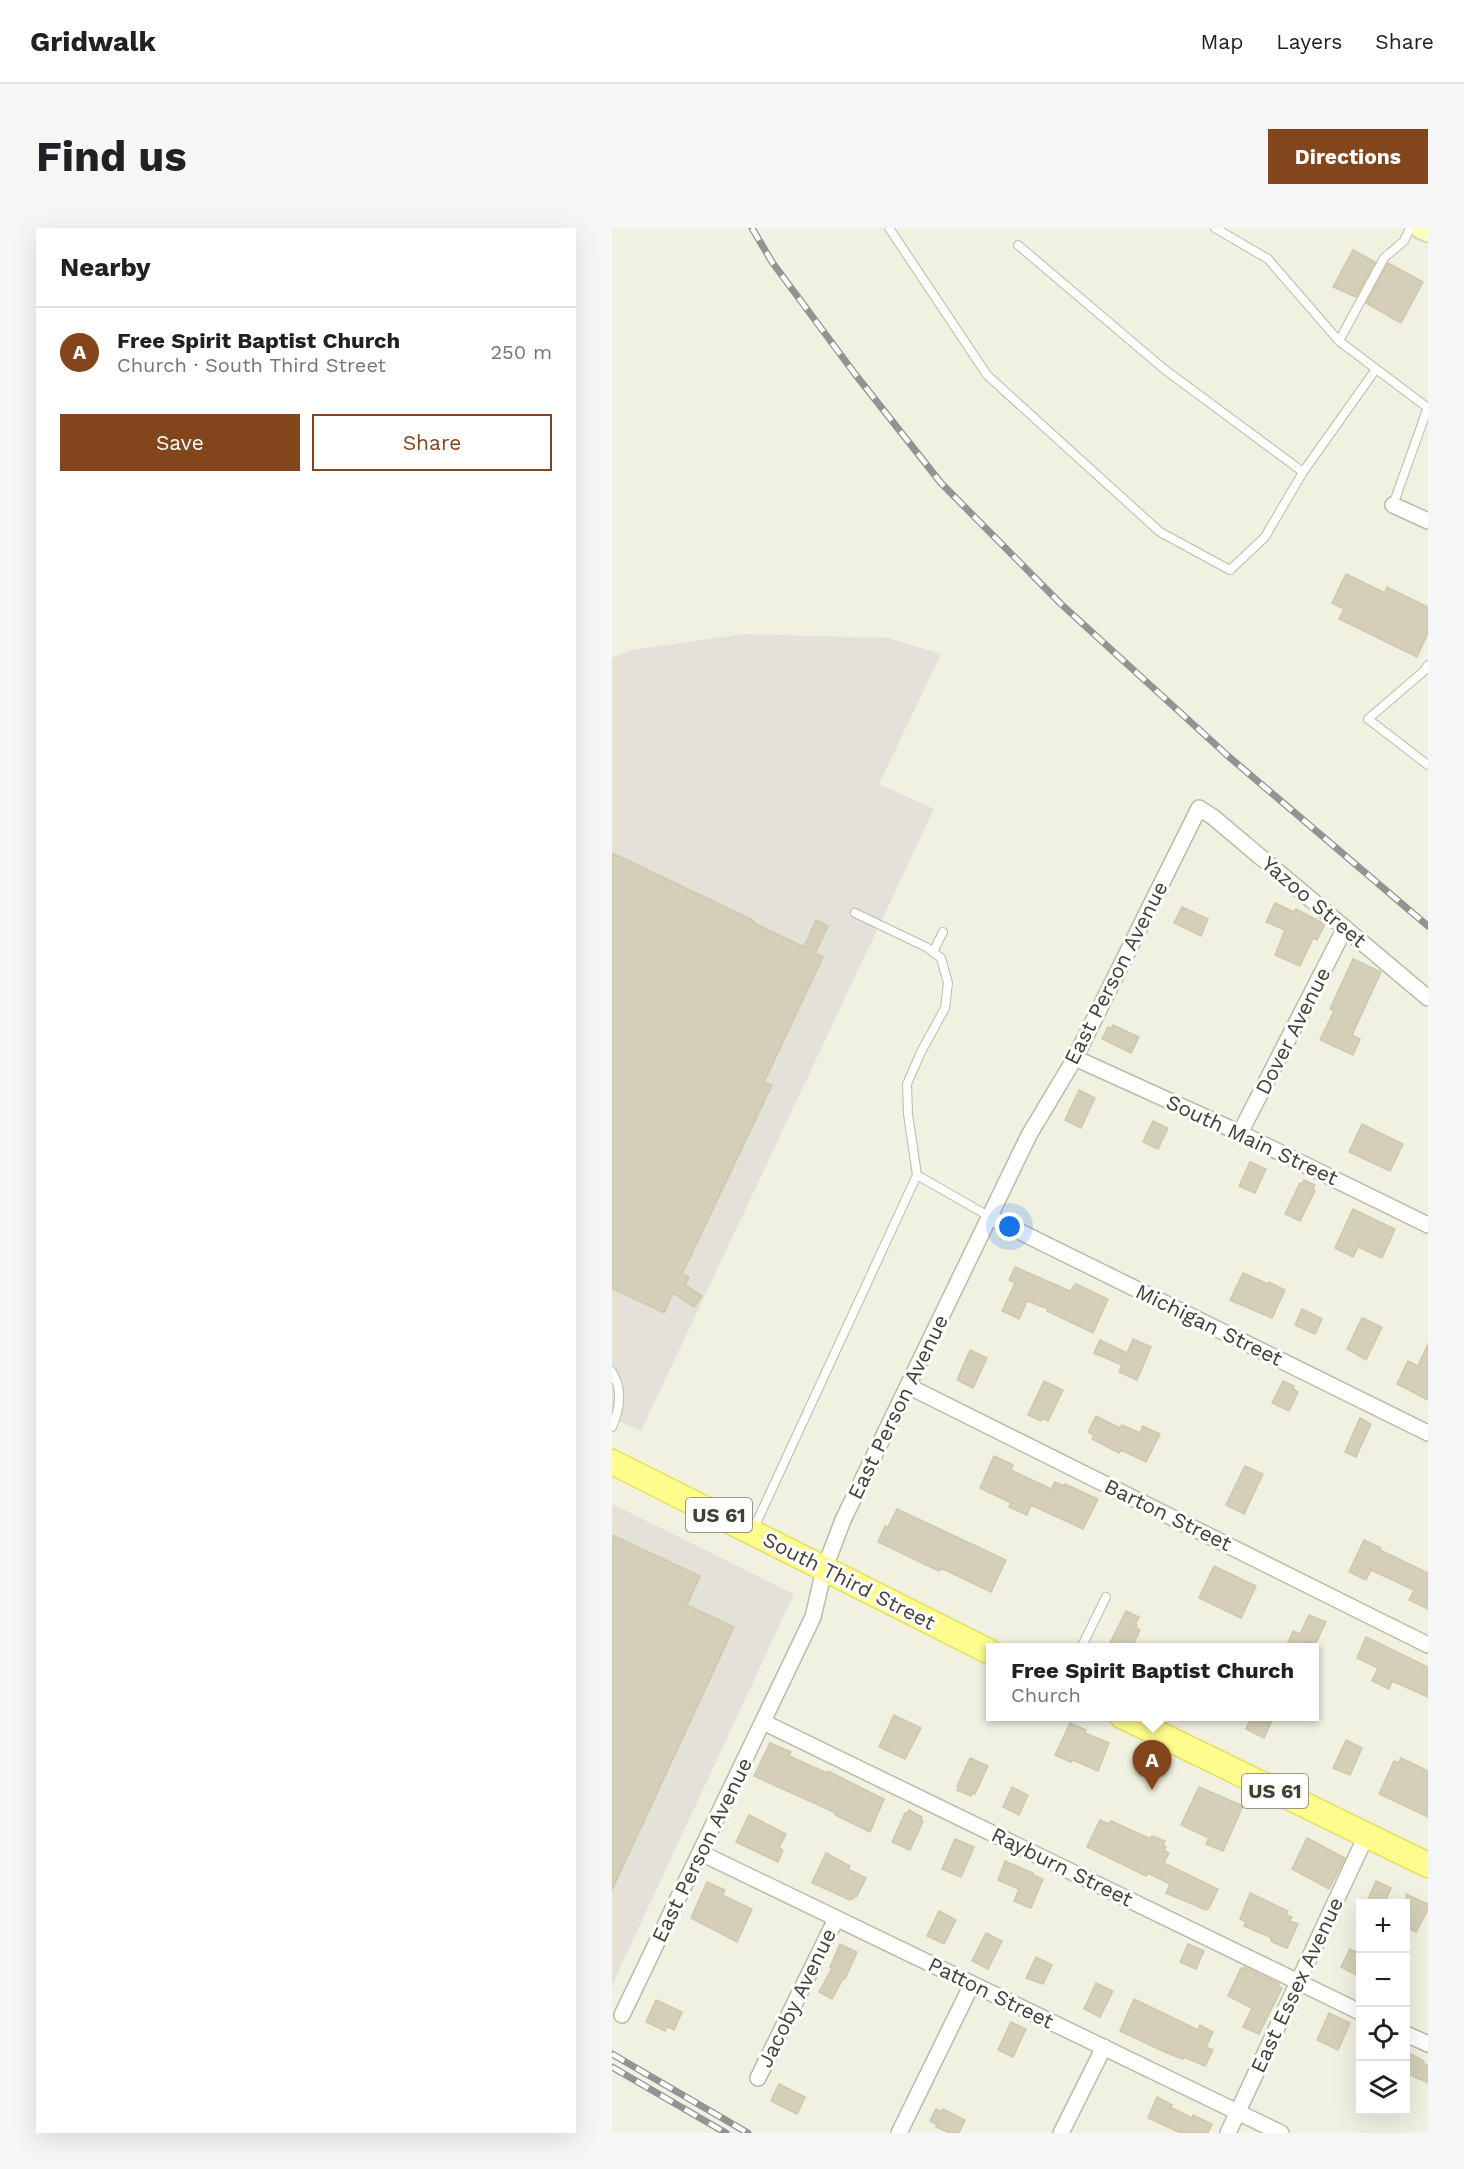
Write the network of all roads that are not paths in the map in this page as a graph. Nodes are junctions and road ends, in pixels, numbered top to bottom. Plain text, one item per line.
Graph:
1 (889, 228) edge
2 (1215, 228) edge
3 (1410, 228) edge
4 (1421, 228) edge
5 (1428, 231) edge
6 (1018, 245) dead end
7 (1339, 341) junction
8 (1376, 369) junction
9 (1428, 407) edge
10 (1303, 472) junction
11 (1393, 505) joint
12 (1428, 521) edge
13 (1428, 665) edge
14 (1428, 765) edge
15 (1198, 808) joint
16 (855, 913) dead end
17 (1345, 928) junction
18 (944, 932) dead end
19 (933, 952) junction
20 (1428, 998) edge
21 (1075, 1058) junction
22 (1240, 1134) junction
23 (917, 1175) junction
24 (990, 1217) junction
25 (1428, 1225) edge
26 (612, 1372) edge
27 (908, 1386) junction
28 (612, 1427) edge
29 (1428, 1433) edge
30 (612, 1462) edge
31 (752, 1531) junction
32 (824, 1570) junction
33 (1106, 1598) dead end
34 (1083, 1643) edge
35 (1428, 1645) edge
36 (986, 1650) edge
37 (1132, 1721) edge
38 (763, 1722) junction
39 (1366, 1836) junction
40 (701, 1853) junction
41 (1427, 1861) edge
42 (836, 1919) junction
43 (1299, 1983) junction
44 (972, 1984) junction
45 (1356, 2010) edge
46 (622, 2015) dead end
47 (1410, 2036) edge
48 (1428, 2044) edge
49 (1104, 2047) junction
50 (758, 2078) dead end
51 (1238, 2113) junction
52 (899, 2133) edge
53 (1061, 2133) edge
54 (1228, 2133) edge
55 (1281, 2133) edge

1 - 10 lane
2 - 7 lane
3 - 7 lane
4 - 5 main road
6 - 10 lane
7 - 8 lane
8 - 9 lane
8 - 10 lane
9 - 11 lane
11 - 12 street
13 - 14 lane
15 - 17 street, Yazoo Street
15 - 21 street, East Person Avenue
16 - 19 lane
17 - 20 street, Yazoo Street
17 - 22 street, Dover Avenue
18 - 19 lane
19 - 23 lane
21 - 22 street, South Main Street
21 - 24 street, East Person Avenue
22 - 25 street, South Main Street
23 - 24 lane
23 - 31 lane
24 - 27 street, East Person Avenue
24 - 29 street, Michigan Street
26 - 28 lane
27 - 32 street, East Person Avenue
27 - 35 street, Barton Street
30 - 31 main road, South Third Street / US 61
31 - 32 main road, South Third Street / US 61
32 - 36 main road, South Third Street / US 61
32 - 38 street, East Person Avenue
33 - 34 lane
37 - 39 main road, US 61
38 - 40 street, East Person Avenue
38 - 43 street, Rayburn Street
39 - 41 main road, US 61
39 - 43 street, East Essex Avenue
40 - 42 street, Patton Street
40 - 46 street, East Person Avenue
42 - 44 street, Patton Street
42 - 50 street, Jacoby Avenue
43 - 45 street, Rayburn Street
43 - 51 street, East Essex Avenue
44 - 49 street, Patton Street
44 - 52 street
47 - 48 street
49 - 51 street, Patton Street
49 - 53 street
51 - 54 street, East Essex Avenue
51 - 55 street, Patton Street

